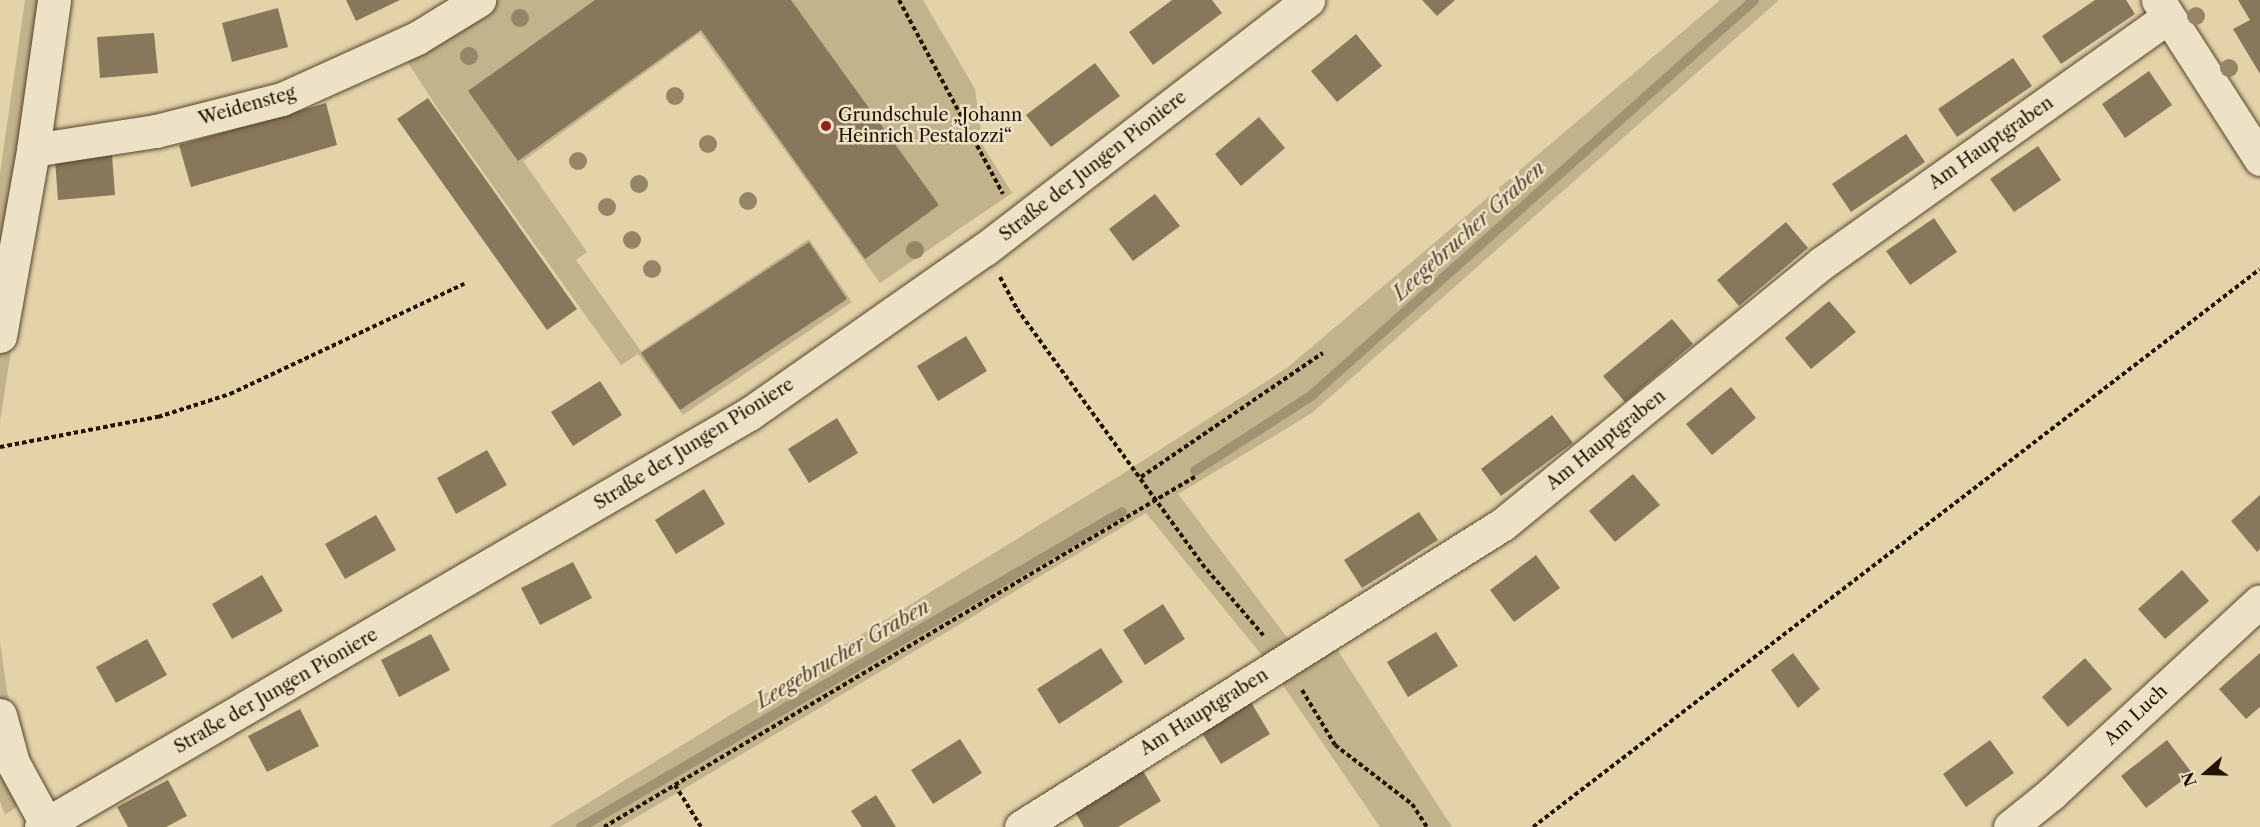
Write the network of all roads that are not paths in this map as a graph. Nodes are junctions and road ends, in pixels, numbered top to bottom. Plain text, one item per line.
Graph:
1 (54, 0) edge
2 (479, 0) edge
3 (1308, 0) edge
4 (2163, 9) edge
5 (33, 150) junction
6 (2260, 159) edge
7 (0, 336) edge
8 (2260, 601) edge
9 (0, 715) edge
10 (45, 826) edge
11 (1021, 827) edge
12 (2010, 827) edge

1 - 5 street
2 - 5 street, Weidensteg
3 - 10 street, Straße der Jungen Pioniere
4 - 6 street
4 - 11 street, Am Hauptgraben
5 - 7 street
8 - 12 street, Am Luch
9 - 10 street

